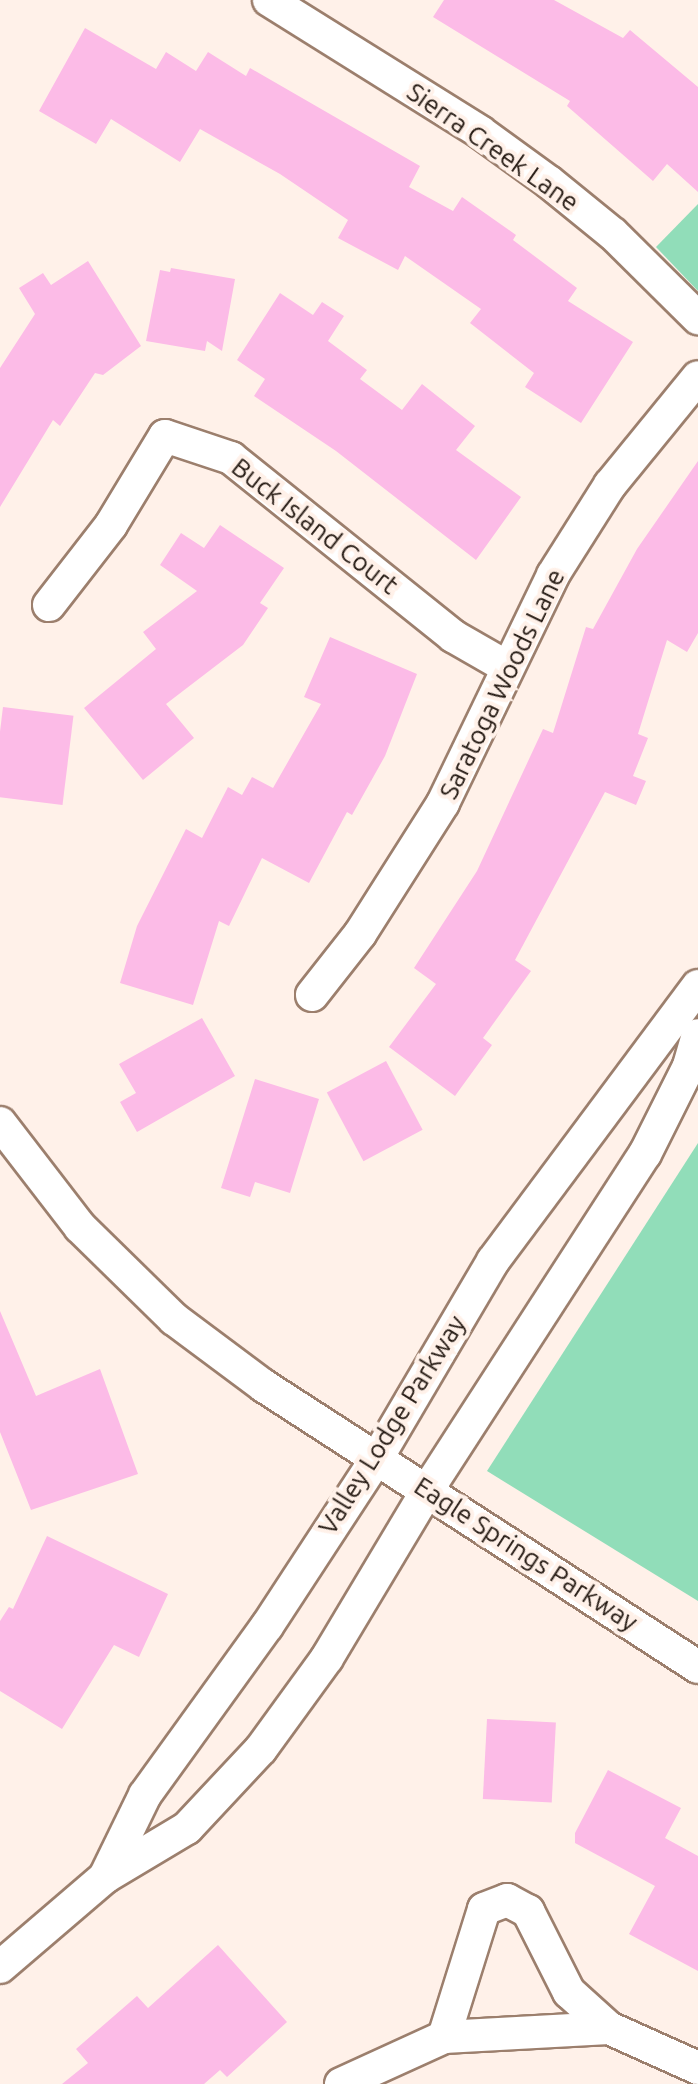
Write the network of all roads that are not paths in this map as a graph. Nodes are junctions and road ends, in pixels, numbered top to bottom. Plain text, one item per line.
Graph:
1 (269, 0) edge
2 (698, 318) edge
3 (698, 377) edge
4 (49, 605) dead end
5 (507, 667) junction
6 (698, 986) edge
7 (312, 995) dead end
8 (698, 1035) edge
9 (0, 1123) edge
10 (377, 1458) junction
11 (428, 1489) junction
12 (698, 1667) edge
13 (105, 1877) junction
14 (0, 1967) edge
15 (609, 2028) junction
16 (444, 2037) junction
17 (698, 2068) edge
18 (341, 2084) edge

1 - 2 street, Sierra Creek Lane
3 - 5 street, Saratoga Woods Lane
4 - 5 street, Buck Island Court
5 - 7 street, Saratoga Woods Lane
6 - 10 street, Valley Lodge Parkway
8 - 11 street, Valley Lodge Parkway
9 - 10 street, Eagle Springs Parkway
10 - 11 street, Eagle Springs Parkway
10 - 13 street, Valley Lodge Parkway
11 - 12 street, Eagle Springs Parkway
11 - 13 street, Valley Lodge Parkway
13 - 14 street, Valley Lodge Parkway
15 - 16 street
15 - 16 street
15 - 17 street
16 - 18 street

